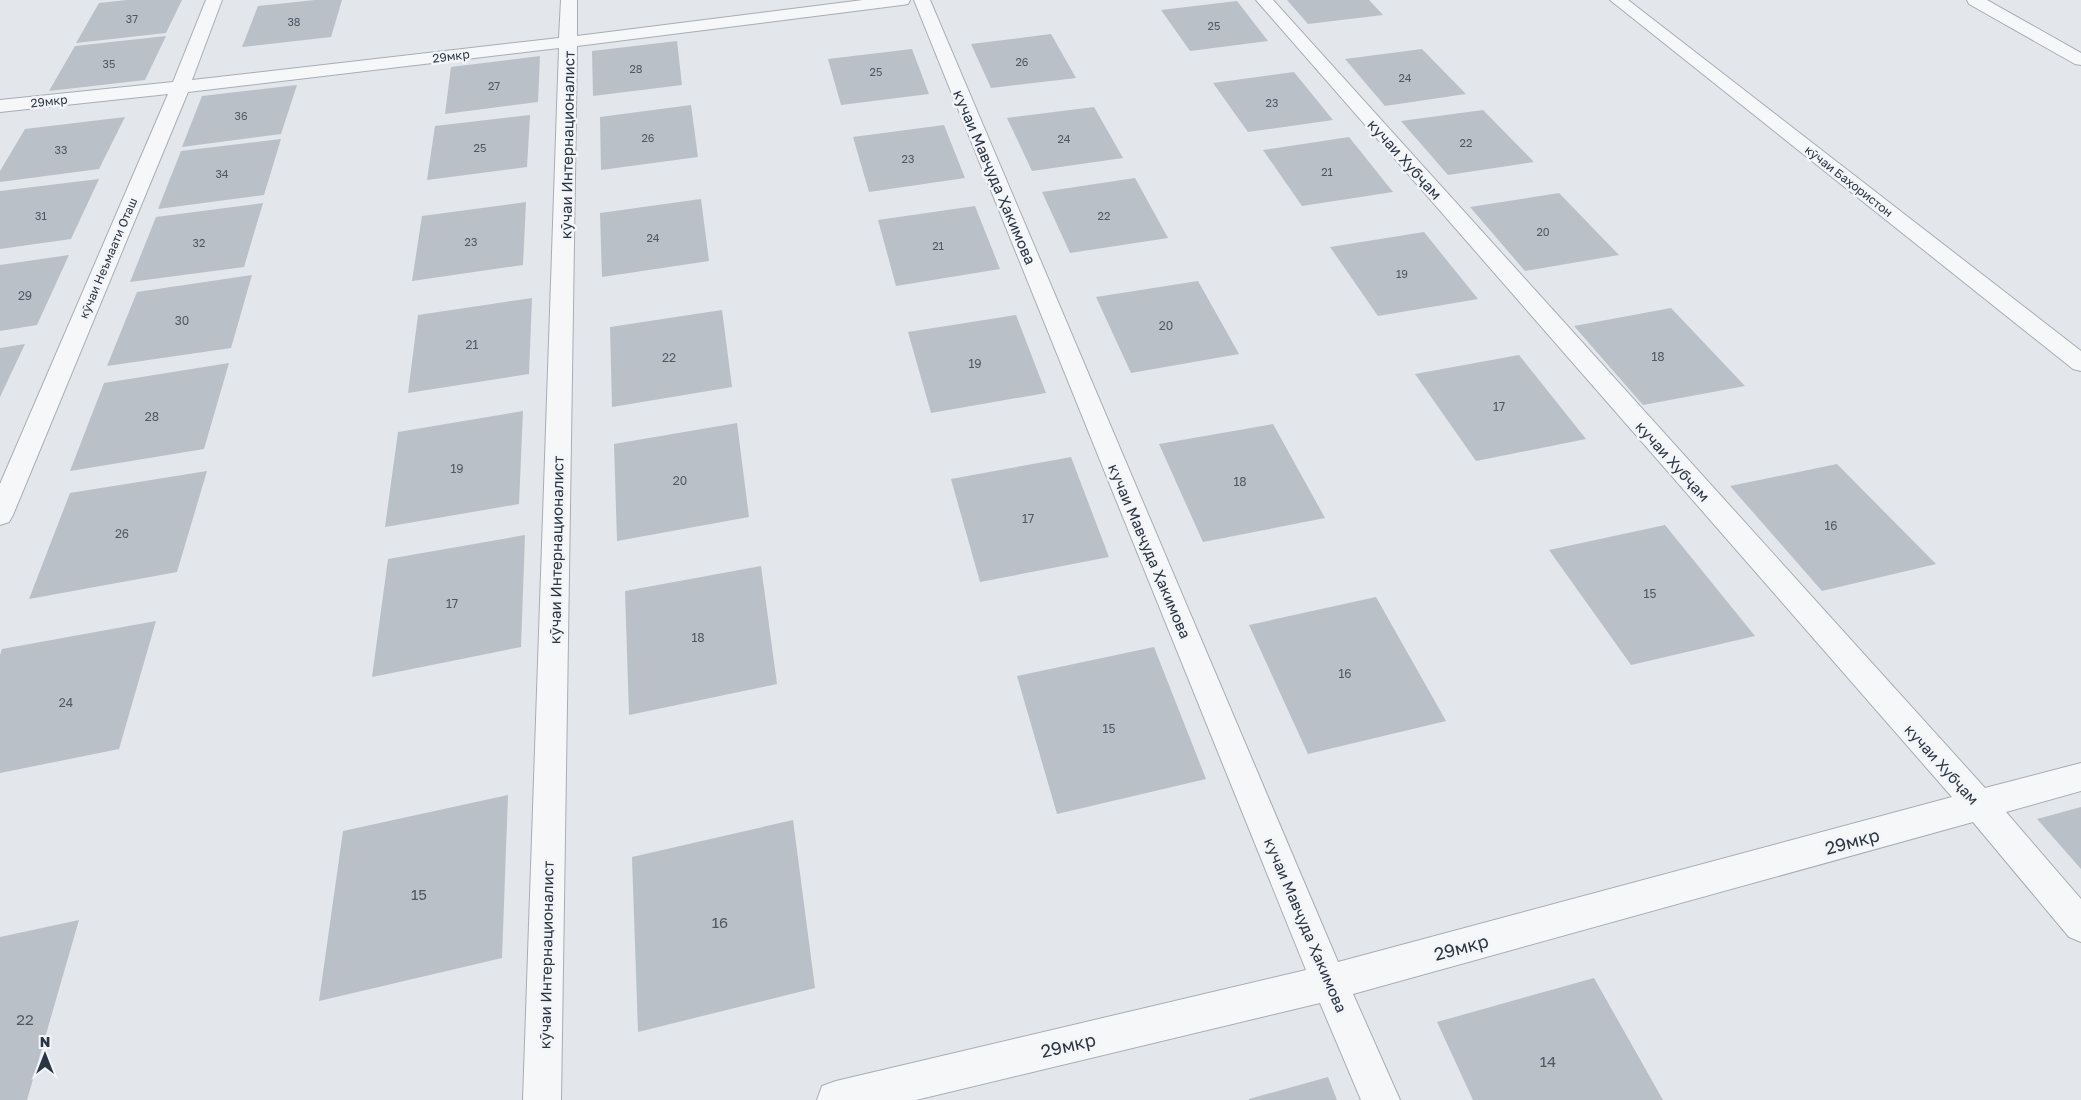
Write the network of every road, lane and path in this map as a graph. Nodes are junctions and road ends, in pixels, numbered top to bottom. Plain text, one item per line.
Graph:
1 (214, 0) edge
2 (569, 0) edge
3 (902, 0) edge
4 (922, 0) edge
5 (1264, 0) edge
6 (1618, 0) edge
7 (1975, 0) edge
8 (570, 42) junction
9 (2081, 60) edge
10 (180, 88) junction
11 (0, 106) edge
12 (2081, 363) edge
13 (0, 515) edge
14 (2081, 777) edge
15 (1980, 806) junction
16 (2081, 925) edge
17 (1329, 983) junction
18 (542, 1100) edge
19 (836, 1100) edge
20 (1381, 1100) edge

1 - 10 street, кӯчаи Неъмаати Оташ
2 - 8 street, кӯчаи Интернационалист
3 - 8 street, 29мкр
4 - 17 street, кучаи Мавҷуда Ҳакимова
5 - 15 street, кучаи Хубҷам
6 - 12 street, кӯчаи Баҳористон
7 - 9 street
8 - 10 street, 29мкр
8 - 18 street, кӯчаи Интернационалист
10 - 11 street, 29мкр
10 - 13 street, кӯчаи Неъмаати Оташ
14 - 15 street, 29мкр
15 - 16 street, кучаи Хубҷам
15 - 17 street, 29мкр
17 - 19 street, 29мкр
17 - 20 street, кучаи Мавҷуда Ҳакимова

